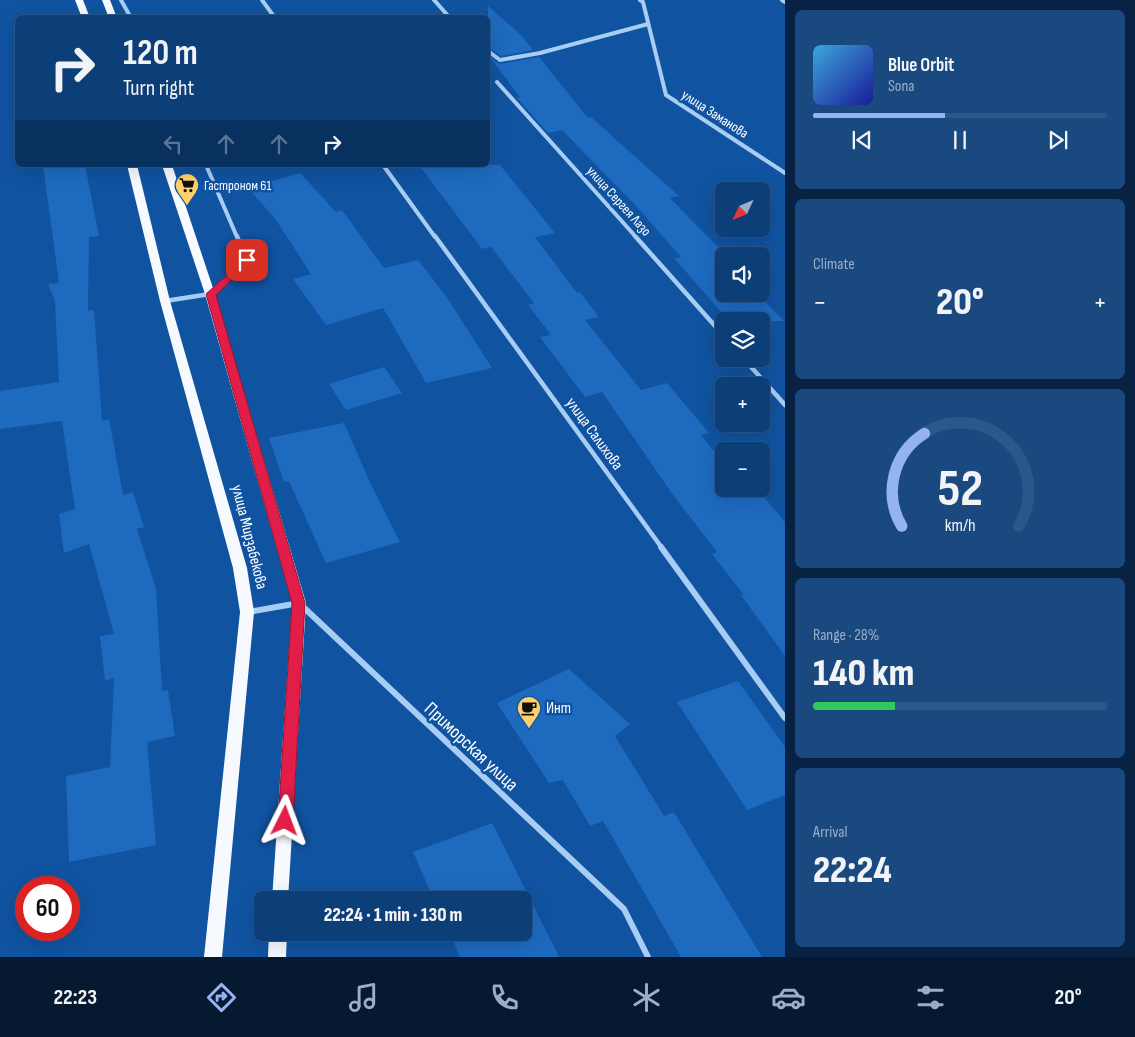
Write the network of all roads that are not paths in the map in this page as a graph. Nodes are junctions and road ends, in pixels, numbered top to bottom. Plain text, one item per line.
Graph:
1 (80, 0) edge
2 (106, 0) edge
3 (121, 0) edge
4 (262, 0) edge
5 (434, 0) edge
6 (640, 0) edge
7 (85, 15) edge
8 (112, 15) edge
9 (129, 15) edge
10 (273, 15) edge
11 (447, 15) edge
12 (648, 24) junction
13 (490, 52) edge
14 (497, 82) dead end
15 (132, 167) edge
16 (168, 167) edge
17 (207, 167) edge
18 (384, 167) edge
19 (785, 173) edge
20 (210, 294) junction
21 (165, 301) junction
22 (715, 326) edge
23 (751, 367) edge
24 (785, 405) edge
25 (299, 603) junction
26 (247, 612) junction
27 (785, 718) edge
28 (281, 891) edge
29 (278, 941) edge
30 (213, 957) edge
31 (277, 957) edge
32 (648, 957) edge

1 - 7 main road
2 - 8 main road
3 - 9 street
4 - 10 street
5 - 11 street
6 - 12 street, улица Заманова
12 - 13 street
12 - 19 street, улица Заманова
14 - 22 street, улица Сергея Лазо
15 - 21 main road, улица Мирзабекова
16 - 20 main road, улица Мирзабекова
17 - 20 street
18 - 27 street, улица Салихова
20 - 21 street
20 - 25 main road, улица Мирзабекова
21 - 26 main road, улица Мирзабекова
23 - 24 street
25 - 26 street
25 - 28 main road, улица Мирзабекова
25 - 32 street, Приморская улица
26 - 30 main road, улица Мирзабекова
29 - 31 main road

